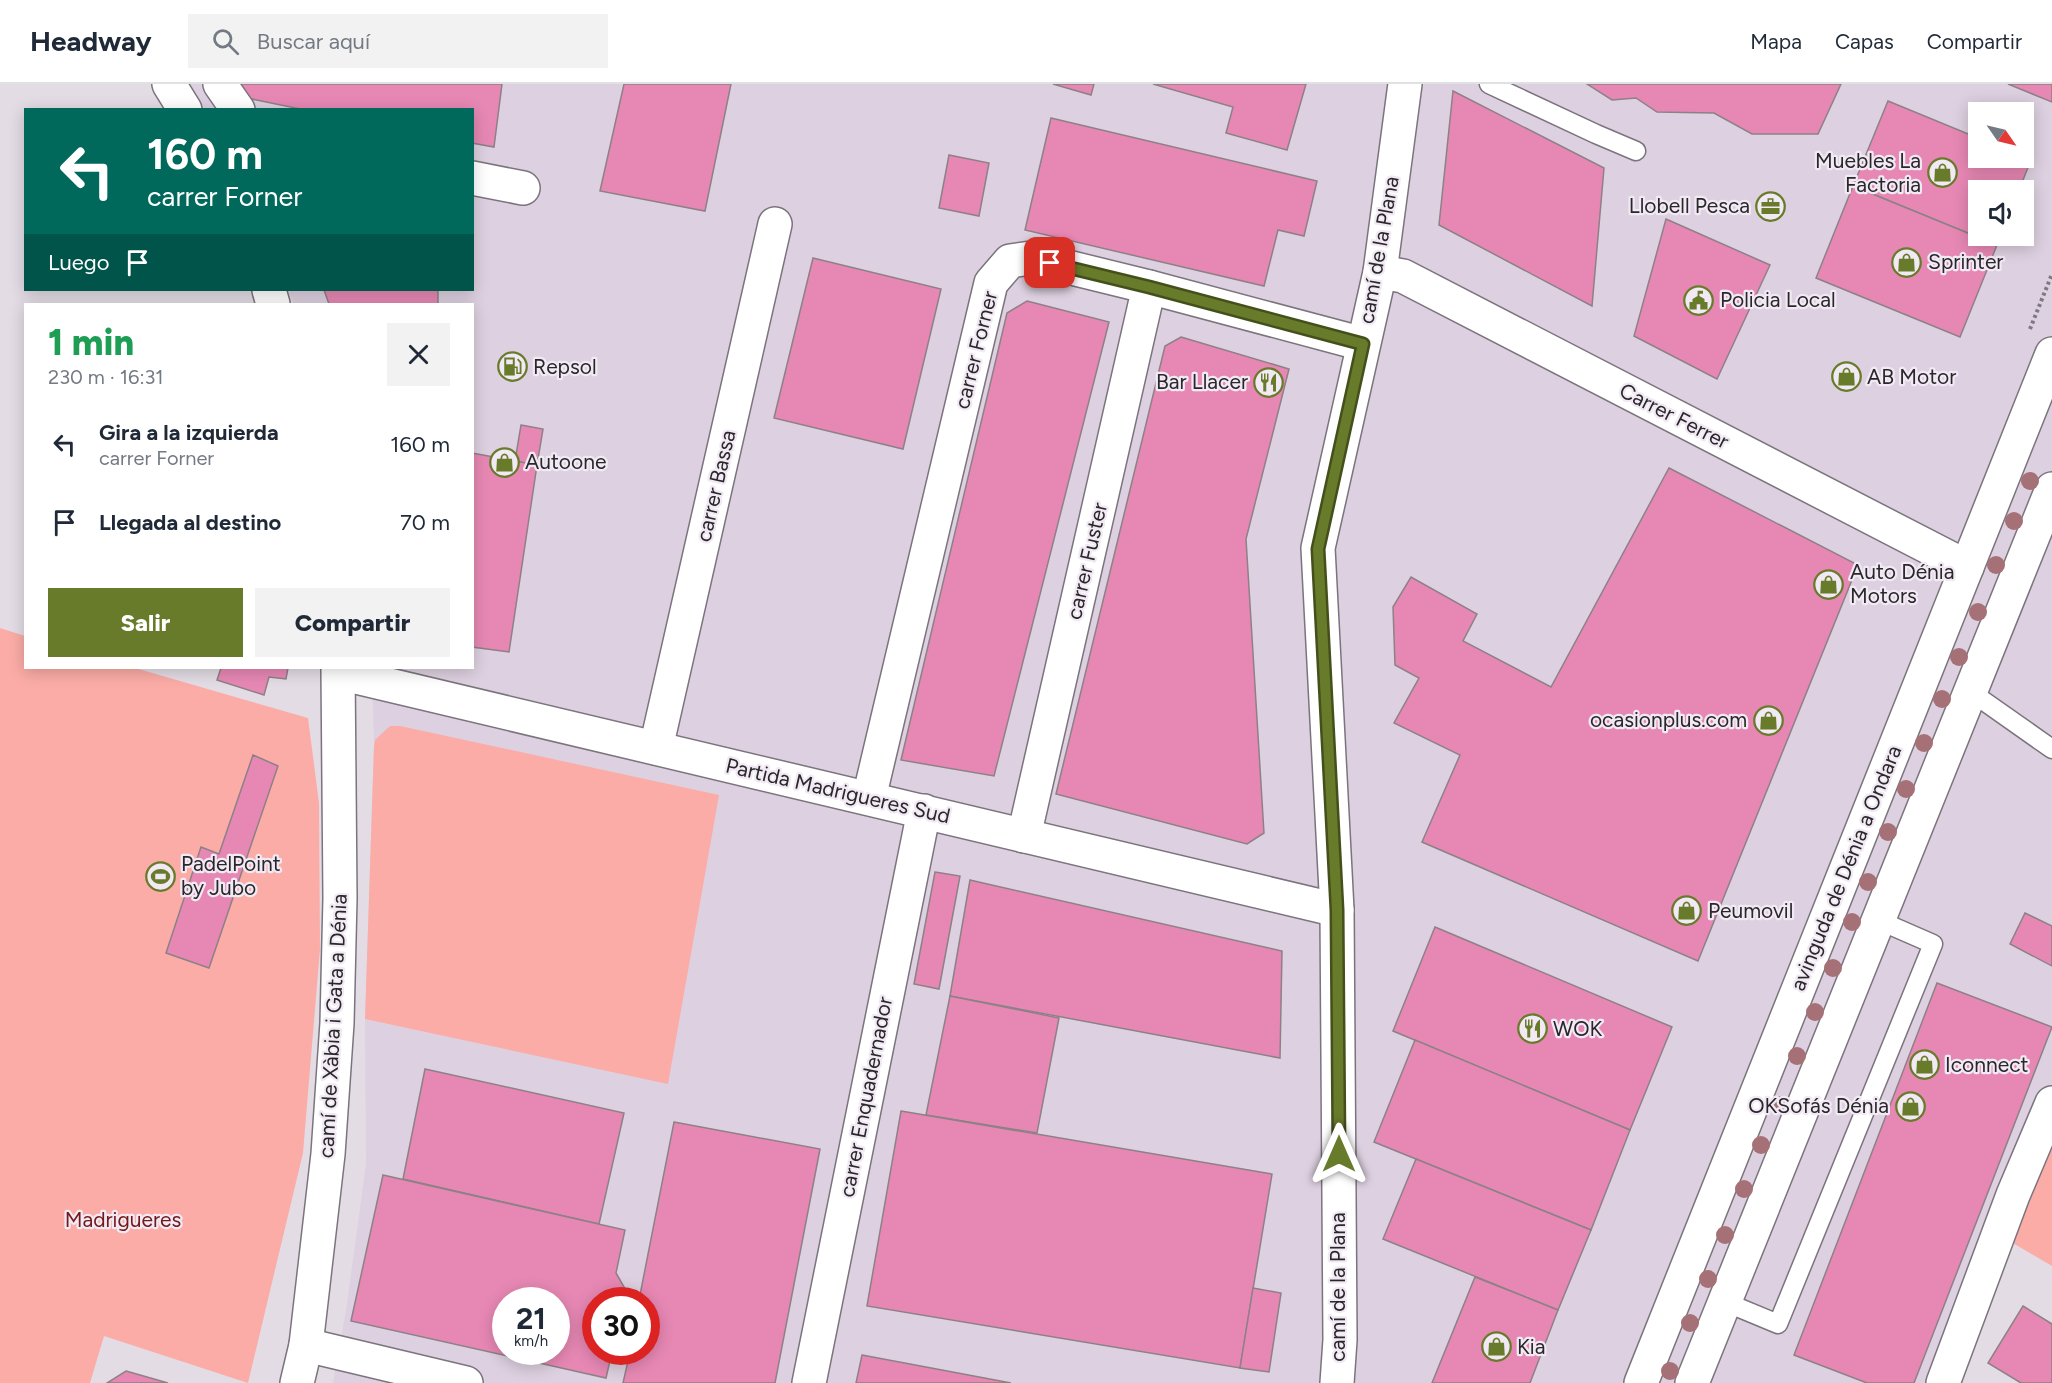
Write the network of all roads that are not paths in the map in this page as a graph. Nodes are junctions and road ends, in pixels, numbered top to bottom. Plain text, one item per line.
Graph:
1 (169, 84) edge
2 (220, 84) edge
3 (1405, 84) edge
4 (1489, 84) edge
5 (184, 108) edge
6 (237, 108) edge
7 (1636, 151) dead end
8 (474, 178) edge
9 (523, 188) dead end
10 (776, 225) dead end
11 (1380, 272) junction
12 (1149, 287) junction
13 (1363, 344) junction
14 (2052, 354) edge
15 (2052, 489) edge
16 (1967, 567) junction
17 (339, 670) edge
18 (1971, 692) junction
19 (656, 748) junction
20 (2052, 749) edge
21 (869, 798) junction
22 (924, 811) junction
23 (1024, 836) junction
24 (1337, 910) junction
25 (1878, 920) junction
26 (2052, 1104) edge
27 (1725, 1302) junction
28 (306, 1345) junction
29 (297, 1383) edge
30 (466, 1383) edge
31 (809, 1383) edge
32 (1337, 1383) edge
33 (1641, 1383) edge
34 (1692, 1383) edge
35 (1943, 1383) edge

1 - 5 street
2 - 6 street
3 - 11 street, camí de la Plana
4 - 7 lane
8 - 9 street
10 - 19 street, carrer Bassa
11 - 13 street, camí de la Plana
11 - 16 street, Carrer Ferrer
12 - 13 street, carrer Forner
12 - 21 street, carrer Forner
12 - 23 street, carrer Fuster
13 - 24 street, camí de la Plana
14 - 16 street, avinguda de Dénia a Ondara
15 - 18 street
16 - 33 street, avinguda de Dénia a Ondara
17 - 19 street, Partida Madrigueres Sud
17 - 28 street, camí de Xàbia i Gata a Dénia
18 - 20 lane
18 - 25 street
19 - 21 street, Partida Madrigueres Sud
21 - 22 street, Partida Madrigueres Sud
22 - 23 street, Partida Madrigueres Sud
22 - 31 street, carrer Enquadernador
23 - 24 street, Partida Madrigueres Sud
24 - 32 street, camí de la Plana
25 - 27 street
25 - 27 lane
26 - 35 street
27 - 34 street
28 - 29 street, camí de Xàbia i Gata a Dénia
28 - 30 street

